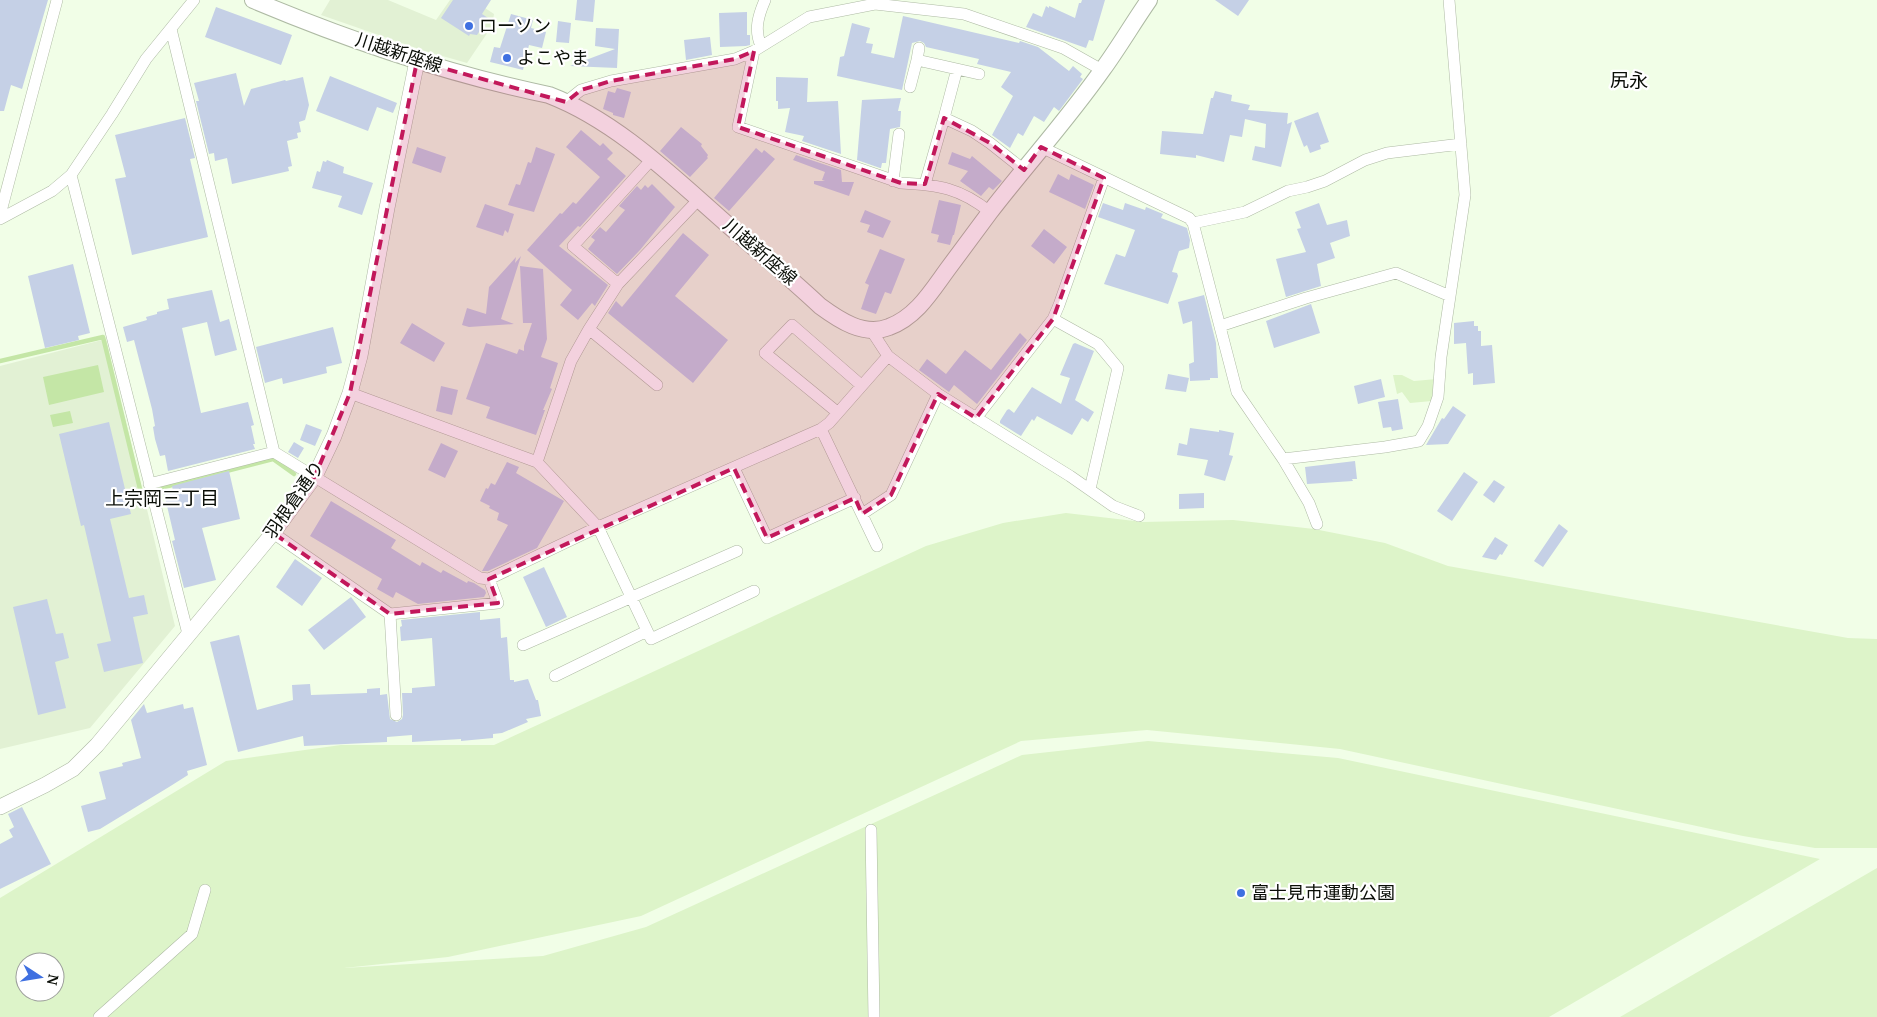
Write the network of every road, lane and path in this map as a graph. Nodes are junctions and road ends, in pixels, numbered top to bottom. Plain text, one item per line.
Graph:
1 (57, 0) edge
2 (194, 0) edge
3 (253, 0) edge
4 (765, 0) edge
5 (1149, 0) edge
6 (1449, 0) edge
7 (172, 28) junction
8 (758, 48) junction
9 (919, 48) dead end
10 (917, 60) junction
11 (417, 61) junction
12 (957, 69) junction
13 (1102, 70) junction
14 (979, 74) dead end
15 (910, 87) dead end
16 (566, 102) junction
17 (944, 118) junction
18 (899, 134) dead end
19 (1461, 144) junction
20 (1042, 147) junction
21 (652, 159) junction
22 (1024, 170) junction
23 (72, 175) junction
24 (1104, 178) junction
25 (893, 181) junction
26 (925, 184) junction
27 (699, 200) junction
28 (990, 212) junction
29 (0, 215) edge
30 (0, 219) edge
31 (1193, 223) junction
32 (618, 284) junction
33 (1450, 296) junction
34 (1053, 319) junction
35 (1220, 326) junction
36 (589, 329) junction
37 (871, 330) junction
38 (888, 356) junction
39 (657, 385) dead end
40 (861, 385) junction
41 (350, 393) junction
42 (938, 394) junction
43 (837, 412) junction
44 (976, 418) junction
45 (820, 429) junction
46 (274, 452) junction
47 (1283, 459) junction
48 (537, 462) junction
49 (734, 468) junction
50 (316, 476) junction
51 (149, 484) junction
52 (1090, 489) junction
53 (854, 498) junction
54 (862, 514) junction
55 (1139, 516) dead end
56 (1316, 524) dead end
57 (598, 527) junction
58 (273, 533) junction
59 (877, 546) dead end
60 (737, 551) dead end
61 (489, 579) junction
62 (754, 591) dead end
63 (631, 597) junction
64 (390, 614) junction
65 (647, 632) junction
66 (188, 634) junction
67 (523, 645) dead end
68 (555, 676) dead end
69 (396, 715) dead end
70 (0, 806) edge
71 (871, 830) dead end
72 (205, 890) dead end
73 (99, 1017) edge
74 (874, 1017) edge

1 - 29 street
2 - 7 street
3 - 11 main road, 川越新座線
4 - 8 street
5 - 13 main road
6 - 19 street
7 - 23 street
7 - 46 street
8 - 13 street
8 - 16 street
8 - 25 street
9 - 10 street
10 - 12 street
10 - 15 street
11 - 16 main road, 川越新座線
11 - 41 street, 羽根倉通り
12 - 14 street
12 - 17 street
13 - 20 main road
16 - 21 main road, 川越新座線
17 - 22 street
17 - 26 street
18 - 25 street
19 - 31 street
19 - 33 street
20 - 22 main road
20 - 24 street
21 - 27 main road, 川越新座線
21 - 32 street
22 - 28 main road
23 - 30 street
23 - 51 street
24 - 31 street
24 - 34 street
25 - 26 street
26 - 28 street
27 - 32 street
27 - 37 main road, 川越新座線
28 - 37 main road
31 - 35 street
32 - 36 street
33 - 35 street
33 - 47 street
34 - 44 street
34 - 52 street
35 - 47 street
36 - 39 street
36 - 48 street
37 - 38 street
38 - 40 street
38 - 42 street
40 - 43 street
40 - 43 street
41 - 48 street
41 - 50 street, 羽根倉通り
42 - 44 street
42 - 54 street
43 - 45 street
44 - 52 street
45 - 49 street
45 - 53 street
46 - 50 street
46 - 51 street
47 - 56 street
48 - 57 street
49 - 53 street
49 - 57 street
50 - 58 street, 羽根倉通り
50 - 61 street
51 - 66 street
52 - 55 street
53 - 54 street
54 - 59 street
57 - 61 street
57 - 63 street
58 - 64 street
58 - 66 street, 羽根倉通り
60 - 63 street
61 - 64 street
62 - 65 street
63 - 65 street
63 - 67 street
64 - 69 street
65 - 68 street
66 - 70 street, 羽根倉通り
71 - 74 street
72 - 73 street

